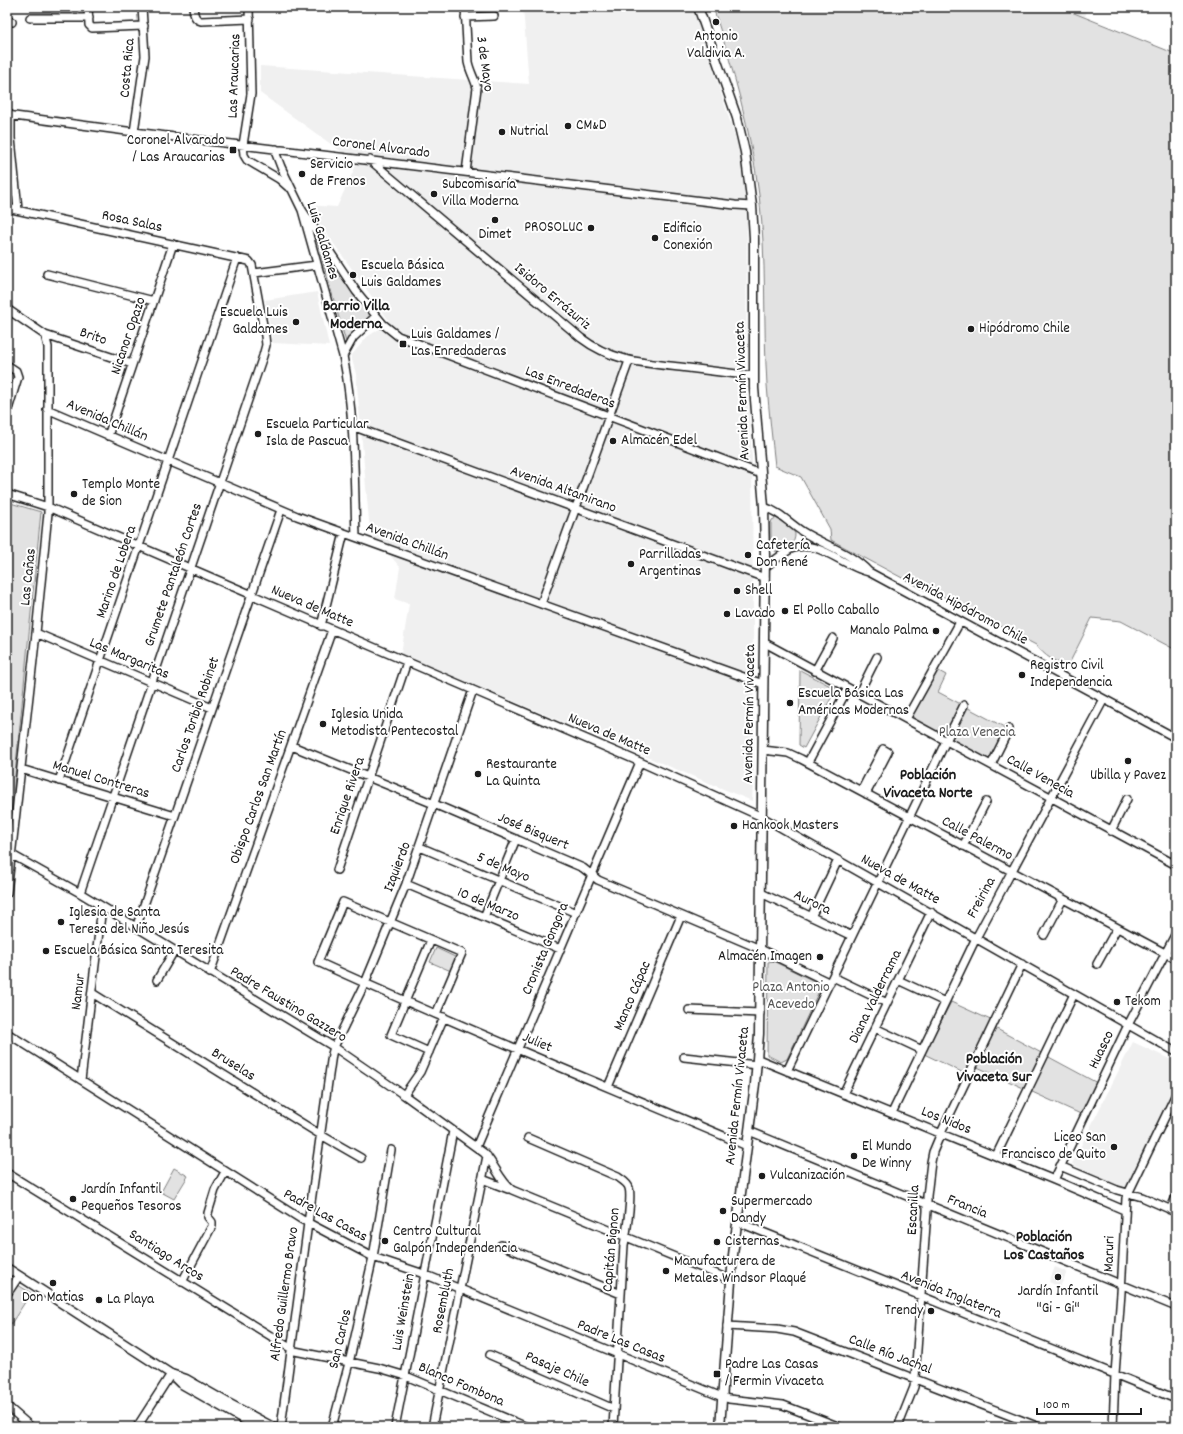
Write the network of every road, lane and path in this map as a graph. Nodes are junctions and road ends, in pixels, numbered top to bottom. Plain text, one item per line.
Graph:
1 (88, 7) edge
2 (142, 7) edge
3 (193, 7) edge
4 (249, 7) edge
5 (464, 7) edge
6 (698, 7) edge
7 (494, 16) dead end
8 (465, 17) junction
9 (30, 18) dead end
10 (89, 18) junction
11 (250, 19) junction
12 (144, 26) junction
13 (9, 115) edge
14 (134, 132) junction
15 (243, 145) junction
16 (276, 149) junction
17 (370, 160) junction
18 (396, 163) junction
19 (466, 172) junction
20 (392, 178) junction
21 (291, 189) junction
22 (752, 206) junction
23 (7, 208) edge
24 (18, 210) junction
25 (302, 210) junction
26 (173, 244) junction
27 (237, 258) junction
28 (251, 262) joint
29 (317, 265) junction
30 (254, 273) junction
31 (47, 274) dead end
32 (154, 301) junction
33 (7, 309) edge
34 (376, 316) junction
35 (45, 335) junction
36 (343, 356) junction
37 (629, 361) junction
38 (132, 364) junction
39 (7, 365) edge
40 (753, 376) junction
41 (48, 409) junction
42 (7, 413) edge
43 (609, 416) junction
44 (352, 426) junction
45 (108, 436) junction
46 (168, 461) junction
47 (761, 474) junction
48 (220, 484) junction
49 (7, 494) edge
50 (48, 507) junction
51 (764, 508) junction
52 (576, 509) junction
53 (281, 510) junction
54 (344, 533) junction
55 (356, 537) junction
56 (139, 546) junction
57 (765, 567) junction
58 (190, 568) junction
59 (869, 572) junction
60 (765, 578) junction
61 (251, 596) junction
62 (541, 604) junction
63 (960, 622) junction
64 (321, 626) junction
65 (332, 630) junction
66 (36, 633) junction
67 (834, 638) dead end
68 (765, 643) junction
69 (877, 657) dead end
70 (100, 660) junction
71 (407, 662) junction
72 (815, 671) junction
73 (151, 682) junction
74 (763, 684) junction
75 (848, 688) junction
76 (473, 690) junction
77 (859, 693) junction
78 (1104, 699) junction
79 (964, 705) dead end
80 (212, 708) junction
81 (906, 720) junction
82 (1009, 729) dead end
83 (1176, 738) edge
84 (946, 741) junction
85 (292, 746) junction
86 (763, 750) junction
87 (640, 762) junction
88 (808, 762) junction
89 (991, 765) junction
90 (21, 769) junction
91 (875, 770) dead end
92 (368, 777) junction
93 (59, 781) junction
94 (864, 792) junction
95 (112, 797) junction
96 (1051, 798) junction
97 (1127, 799) dead end
98 (986, 802) dead end
99 (434, 804) junction
100 (175, 816) junction
101 (762, 817) junction
102 (909, 817) junction
103 (1111, 831) junction
104 (516, 839) junction
105 (963, 846) junction
106 (420, 847) junction
107 (9, 853) edge
108 (838, 860) junction
109 (1176, 865) edge
110 (337, 870) dead end
111 (1011, 872) junction
112 (592, 875) junction
113 (499, 881) junction
114 (878, 883) junction
115 (406, 884) junction
116 (7, 893) edge
117 (80, 893) junction
118 (761, 893) junction
119 (1064, 899) junction
120 (102, 908) junction
121 (931, 912) junction
122 (576, 913) junction
123 (681, 916) junction
124 (811, 916) junction
125 (484, 917) junction
126 (390, 923) junction
127 (136, 928) junction
128 (1117, 928) junction
129 (1176, 933) edge
130 (1044, 935) dead end
131 (852, 936) junction
132 (976, 938) junction
133 (431, 940) junction
134 (560, 949) junction
135 (760, 949) junction
136 (174, 951) junction
137 (1165, 953) junction
138 (1176, 959) edge
139 (1022, 964) junction
140 (1097, 964) dead end
141 (210, 973) junction
142 (156, 980) dead end
143 (831, 980) junction
144 (898, 980) junction
145 (365, 983) junction
146 (92, 994) junction
147 (1074, 994) junction
148 (406, 1001) junction
149 (945, 1002) junction
150 (887, 1003) junction
151 (689, 1010) dead end
152 (760, 1013) junction
153 (436, 1014) junction
154 (444, 1017) junction
155 (1128, 1025) junction
156 (875, 1028) junction
157 (7, 1033) edge
158 (334, 1047) junction
159 (518, 1049) junction
160 (922, 1050) junction
161 (429, 1052) junction
162 (1176, 1052) edge
163 (684, 1057) dead end
164 (757, 1062) junction
165 (787, 1071) junction
166 (81, 1080) junction
167 (608, 1087) junction
168 (843, 1094) junction
169 (1176, 1094) edge
170 (404, 1095) junction
171 (892, 1113) junction
172 (453, 1131) junction
173 (749, 1131) junction
174 (941, 1133) junction
175 (321, 1135) junction
176 (528, 1138) dead end
177 (747, 1146) junction
178 (476, 1147) junction
179 (391, 1150) dead end
180 (487, 1156) junction
181 (996, 1156) junction
182 (361, 1158) dead end
183 (1060, 1166) junction
184 (7, 1172) edge
185 (225, 1172) junction
186 (482, 1179) junction
187 (1054, 1180) junction
188 (512, 1190) junction
189 (1128, 1193) junction
190 (1176, 1197) edge
191 (927, 1204) junction
192 (1124, 1210) junction
193 (1173, 1211) edge
194 (738, 1222) junction
195 (308, 1223) junction
196 (626, 1237) junction
197 (501, 1245) dead end
198 (373, 1257) junction
199 (7, 1268) edge
200 (424, 1274) junction
201 (19, 1276) junction
202 (731, 1280) junction
203 (182, 1282) junction
204 (1121, 1284) junction
205 (459, 1289) junction
206 (7, 1294) edge
207 (621, 1294) junction
208 (922, 1297) junction
209 (1176, 1307) edge
210 (727, 1326) junction
211 (291, 1349) junction
212 (618, 1354) junction
213 (490, 1355) dead end
214 (349, 1363) junction
215 (171, 1374) junction
216 (1115, 1374) junction
217 (406, 1376) junction
218 (916, 1378) junction
219 (440, 1389) junction
220 (722, 1397) junction
221 (1176, 1399) edge
222 (7, 1406) edge
223 (614, 1409) junction
224 (31, 1427) edge
225 (137, 1427) edge
226 (257, 1427) edge
227 (273, 1427) edge
228 (281, 1427) edge
229 (332, 1427) edge
230 (395, 1427) edge
231 (432, 1427) edge
232 (526, 1427) edge
233 (613, 1427) edge
234 (720, 1427) edge
235 (840, 1427) edge
236 (898, 1427) edge
237 (1039, 1427) edge
238 (1113, 1427) edge

1 - 10 street
2 - 12 street, Costa Rica
3 - 11 street
4 - 11 street, Las Araucarias
5 - 8 street, 3 de Mayo
6 - 22 main road, Avenida Fermín Vivaceta
7 - 8 street
8 - 19 street, 3 de Mayo
9 - 10 street
10 - 12 street
11 - 15 street, Las Araucarias
12 - 14 street, Costa Rica
13 - 14 street, Coronel Alvarado
13 - 24 street
14 - 15 street, Coronel Alvarado
15 - 16 street, Coronel Alvarado
15 - 21 street, Luis Galdames
16 - 17 street, Coronel Alvarado
16 - 21 street, Luis Galdames
17 - 18 street, Coronel Alvarado
17 - 20 street, Isidoro Errázuriz
18 - 19 street, Coronel Alvarado
18 - 20 street
19 - 22 street, Coronel Alvarado
20 - 37 street, Isidoro Errázuriz
21 - 25 street, Luis Galdames
22 - 40 main road, Avenida Fermín Vivaceta
23 - 24 street, Rosa Salas
24 - 26 street, Rosa Salas
25 - 29 street, Luis Galdames
25 - 34 street, Las Enredaderas
26 - 27 street, Rosa Salas
26 - 32 street, Nicanor Opazo
27 - 28 street, Rosa Salas
27 - 46 street, Marino de Lobera
28 - 30 street, Grumete Pantaleón Cortes
29 - 30 street
29 - 36 street, Luis Galdames
30 - 48 street, Grumete Pantaleón Cortes
31 - 32 street
32 - 38 street, Nicanor Opazo
33 - 35 street, Brito
34 - 36 street
34 - 43 street, Las Enredaderas
35 - 38 street, Brito
35 - 41 street, Las Cañas
36 - 44 street, Luis Galdames
37 - 40 street, Isidoro Errázuriz
37 - 43 street
38 - 45 street, Nicanor Opazo
39 - 42 street
40 - 47 main road, Avenida Fermín Vivaceta
41 - 45 street, Avenida Chillán
41 - 50 street, Las Cañas
43 - 47 street, Las Enredaderas
43 - 52 street
44 - 52 street, Avenida Altamirano
44 - 55 street, Luis Galdames
45 - 46 street, Avenida Chillán
46 - 48 street, Avenida Chillán
46 - 56 street, Marino de Lobera
47 - 51 main road, Avenida Fermín Vivaceta
48 - 53 street, Avenida Chillán
48 - 58 street, Grumete Pantaleón Cortes
49 - 50 street, Nueva de Matte
50 - 56 street, Nueva de Matte
50 - 66 street, Las Cañas
51 - 57 main road, Avenida Fermín Vivaceta
51 - 59 street, Avenida Hipódromo Chile
52 - 60 street, Avenida Altamirano
52 - 62 street
53 - 54 street, Avenida Chillán
53 - 61 street, Carlos Toribio Robinet
54 - 55 street, Avenida Chillán
54 - 64 street
55 - 62 street, Avenida Chillán
56 - 58 street, Nueva de Matte
56 - 70 street, Marino de Lobera
57 - 59 street, Avenida Hipódromo Chile
57 - 60 main road, Avenida Fermín Vivaceta
58 - 61 street, Nueva de Matte
58 - 73 street, Grumete Pantaleón Cortes
59 - 63 street, Avenida Hipódromo Chile
60 - 68 main road, Avenida Fermín Vivaceta
61 - 64 street, Nueva de Matte
61 - 80 street, Carlos Toribio Robinet
62 - 74 street, Avenida Chillán
63 - 78 street, Avenida Hipódromo Chile
63 - 81 street
64 - 65 street, Nueva de Matte
65 - 71 street, Nueva de Matte
65 - 85 street, Obispo Carlos San Martín
66 - 70 street, Las Margaritas
66 - 90 street, Las Cañas
67 - 72 street
68 - 72 street, Calle Venecia
68 - 74 main road, Avenida Fermín Vivaceta
69 - 77 street
70 - 73 street, Las Margaritas
70 - 93 street, Marino de Lobera
71 - 76 street, Nueva de Matte
71 - 92 street, Enrique Rivera
72 - 75 street, Calle Venecia
73 - 80 street, Las Margaritas
73 - 95 street, Grumete Pantaleón Cortes
74 - 86 main road, Avenida Fermín Vivaceta
75 - 77 street, Calle Venecia
75 - 88 street
76 - 87 street, Nueva de Matte
76 - 99 street, Izquierdo
77 - 81 street, Calle Venecia
78 - 83 street, Avenida Hipódromo Chile
78 - 96 street, Freirina
79 - 84 street
80 - 100 street, Carlos Toribio Robinet
81 - 84 street, Calle Venecia
82 - 89 street
84 - 89 street, Calle Venecia
84 - 102 street
85 - 92 street, José Bisquert
85 - 141 street, Obispo Carlos San Martín
86 - 88 street, Calle Palermo
86 - 101 main road, Avenida Fermín Vivaceta
87 - 101 street, Nueva de Matte
87 - 112 street, Cronista Gongora
88 - 94 street, Calle Palermo
89 - 96 street, Calle Venecia
90 - 93 street, Manuel Contreras
90 - 107 street, Las Cañas
91 - 94 street
92 - 99 street, José Bisquert
92 - 110 street, Enrique Rivera
93 - 95 street, Manuel Contreras
94 - 102 street, Calle Palermo
95 - 100 street, Manuel Contreras
95 - 117 street, Grumete Pantaleón Cortes
96 - 103 street, Calle Venecia
96 - 111 street, Freirina
97 - 103 street
98 - 105 street
99 - 104 street, José Bisquert
99 - 106 street, Izquierdo
100 - 127 street, Carlos Toribio Robinet
101 - 108 street, Nueva de Matte
101 - 118 main road, Avenida Fermín Vivaceta
102 - 105 street, Calle Palermo
102 - 114 street
103 - 109 street, Calle Venecia
104 - 112 street, José Bisquert
104 - 113 street
105 - 111 street, Calle Palermo
106 - 113 street, 5 de Mayo
106 - 115 street, Izquierdo
107 - 116 street, Las Cañas
107 - 117 street, Padre Faustino Gazzero
108 - 114 street, Nueva de Matte
108 - 124 street
111 - 119 street, Calle Palermo
111 - 132 street, Freirina
112 - 122 street, Cronista Gongora
112 - 123 street, José Bisquert
113 - 122 street, 5 de Mayo
113 - 125 street
114 - 121 street, Nueva de Matte
114 - 131 street
115 - 125 street, 10 de Marzo
115 - 126 street, Izquierdo
117 - 120 street, Padre Faustino Gazzero
118 - 124 street, Aurora
118 - 135 main road, Avenida Fermín Vivaceta
119 - 128 street, Calle Palermo
119 - 130 street
120 - 127 street, Padre Faustino Gazzero
120 - 146 street, Namur
121 - 132 street, Nueva de Matte
121 - 144 street, Diana Valderrama
122 - 134 street, Cronista Gongora
123 - 135 street, José Bisquert
123 - 167 street, Manco Cápac
124 - 131 street, Aurora
125 - 134 street, 10 de Marzo
126 - 133 street
126 - 145 street, Izquierdo
126 - 145 street, Juliet
127 - 136 street, Padre Faustino Gazzero
128 - 137 street, Calle Palermo
128 - 140 street
129 - 137 street, Huasco
131 - 143 street
132 - 139 street, Nueva de Matte
132 - 149 street, Freirina
133 - 148 street
133 - 153 street
134 - 159 street, Cronista Gongora
135 - 143 street, José Bisquert
135 - 152 main road, Avenida Fermín Vivaceta
136 - 141 street, Padre Faustino Gazzero
136 - 142 street
137 - 138 street, Calle Palermo
137 - 155 street, Huasco
139 - 147 street, Nueva de Matte
139 - 174 street, Escanilla
141 - 158 street, Padre Faustino Gazzero
143 - 150 street, José Bisquert
143 - 165 street
144 - 149 street
144 - 150 street, Diana Valderrama
145 - 148 street, Juliet
145 - 158 street, Izquierdo
146 - 166 street, Namur
146 - 175 street, Bruselas
147 - 155 street, Nueva de Matte
147 - 181 street
148 - 153 street, Juliet
148 - 161 street
149 - 160 street, Freirina
150 - 156 street, Diana Valderrama
151 - 152 street
152 - 164 main road, Avenida Fermín Vivaceta
153 - 154 street, Juliet
154 - 159 street, Juliet
154 - 161 street
155 - 162 street, Nueva de Matte
155 - 183 street, Huasco
156 - 160 street
156 - 168 street, Diana Valderrama
157 - 166 street, Padre Las Casas
158 - 170 street, Padre Faustino Gazzero
158 - 175 street, Alfredo Guillermo Bravo
159 - 167 street, Juliet
159 - 178 street, Cronista Gongora
160 - 171 street, Freirina
161 - 170 street
163 - 164 street, Los Nidos
164 - 165 street, Los Nidos
164 - 173 main road, Avenida Fermín Vivaceta
165 - 168 street, Los Nidos
166 - 185 street, Padre Las Casas
167 - 177 street, Juliet
168 - 171 street, Los Nidos
169 - 189 street, Maruri
170 - 172 street, Padre Faustino Gazzero
171 - 174 street, Los Nidos
172 - 178 street, Padre Faustino Gazzero
172 - 200 street, Luis Weinstein
173 - 177 main road, Avenida Fermín Vivaceta
173 - 191 street, Francia
174 - 181 street, Los Nidos
174 - 191 street, Escanilla
175 - 182 street, Bruselas
175 - 195 street, Alfredo Guillermo Bravo
176 - 196 street, Capitán Bignon
177 - 194 main road, Avenida Fermín Vivaceta
178 - 180 street, Padre Faustino Gazzero
179 - 198 street, San Carlos
180 - 186 street, Rosembluth
180 - 188 street, Padre Faustino Gazzero
181 - 187 street, Los Nidos
183 - 187 street, Huasco
183 - 189 street
184 - 203 street, Santiago Arcos
185 - 195 street, Padre Las Casas
185 - 203 street
186 - 188 street, Padre Faustino Gazzero
186 - 205 street, Rosembluth
187 - 192 street, Los Nidos
188 - 196 street, Padre Faustino Gazzero
189 - 192 street, Maruri
189 - 193 street
190 - 193 street
191 - 204 street, Francia
191 - 208 street, Escanilla
192 - 204 street, Maruri
194 - 202 main road, Avenida Fermín Vivaceta
194 - 208 street, Avenida Inglaterra
195 - 198 street, Padre Las Casas
195 - 211 street, Alfredo Guillermo Bravo
196 - 202 street, Padre Faustino Gazzero
196 - 207 street, Capitán Bignon
197 - 207 street
198 - 200 street, Padre Las Casas
198 - 214 street, San Carlos
199 - 201 main road
200 - 205 street, Padre Las Casas
200 - 217 street, Luis Weinstein
201 - 206 street
201 - 215 main road
202 - 210 main road, Avenida Fermín Vivaceta
203 - 211 street, Santiago Arcos
204 - 209 street, Francia
204 - 216 street, Maruri
205 - 212 street, Padre Las Casas
205 - 219 street, Rosembluth
207 - 212 street, Capitán Bignon
208 - 216 street, Avenida Inglaterra
208 - 218 street, Escanilla
210 - 218 street, Calle Río Jachal
210 - 220 main road, Avenida Fermín Vivaceta
211 - 214 street, Blanco Fombona
211 - 228 street, Alfredo Guillermo Bravo
212 - 220 street, Padre Las Casas
212 - 223 street, Capitán Bignon
213 - 223 street, Pasaje Chile
214 - 217 street, Blanco Fombona
214 - 229 street, San Carlos
215 - 225 street
215 - 226 main road
215 - 227 main road
216 - 221 street, Avenida Inglaterra
216 - 238 street, Maruri
217 - 219 street, Blanco Fombona
217 - 230 street, Luis Weinstein
218 - 236 street, Escanilla
218 - 237 street, Calle Río Jachal
219 - 231 street, Rosembluth
219 - 232 street, Blanco Fombona
220 - 234 main road, Avenida Fermín Vivaceta
220 - 235 street, Padre Las Casas
222 - 224 street
223 - 233 street, Capitán Bignon

